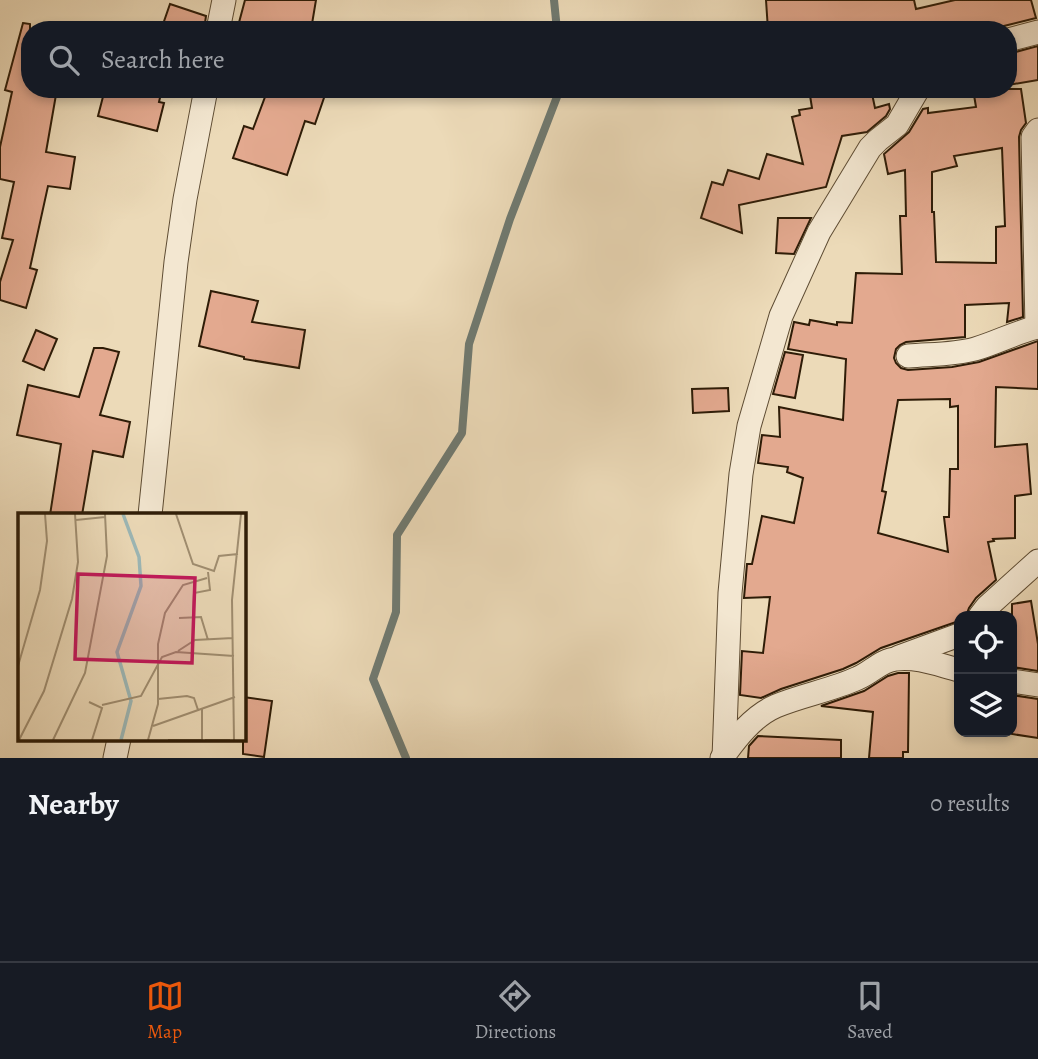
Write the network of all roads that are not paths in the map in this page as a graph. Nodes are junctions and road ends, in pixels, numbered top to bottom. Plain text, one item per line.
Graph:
1 (224, 0) edge
2 (220, 21) edge
3 (1038, 32) edge
4 (1017, 38) edge
5 (204, 98) edge
6 (913, 98) edge
7 (1038, 130) edge
8 (1037, 327) edge
9 (908, 356) dead end
10 (149, 513) edge
11 (1038, 561) edge
12 (984, 611) edge
13 (954, 637) edge
14 (893, 659) junction
15 (954, 669) edge
16 (1017, 682) edge
17 (1038, 685) edge
18 (119, 740) edge
19 (724, 757) edge
20 (115, 758) edge

1 - 2 street
3 - 4 street
5 - 10 street
6 - 19 street
7 - 8 street
8 - 9 street
11 - 12 street
13 - 14 street
14 - 15 street
14 - 19 street
16 - 17 street
18 - 20 street

